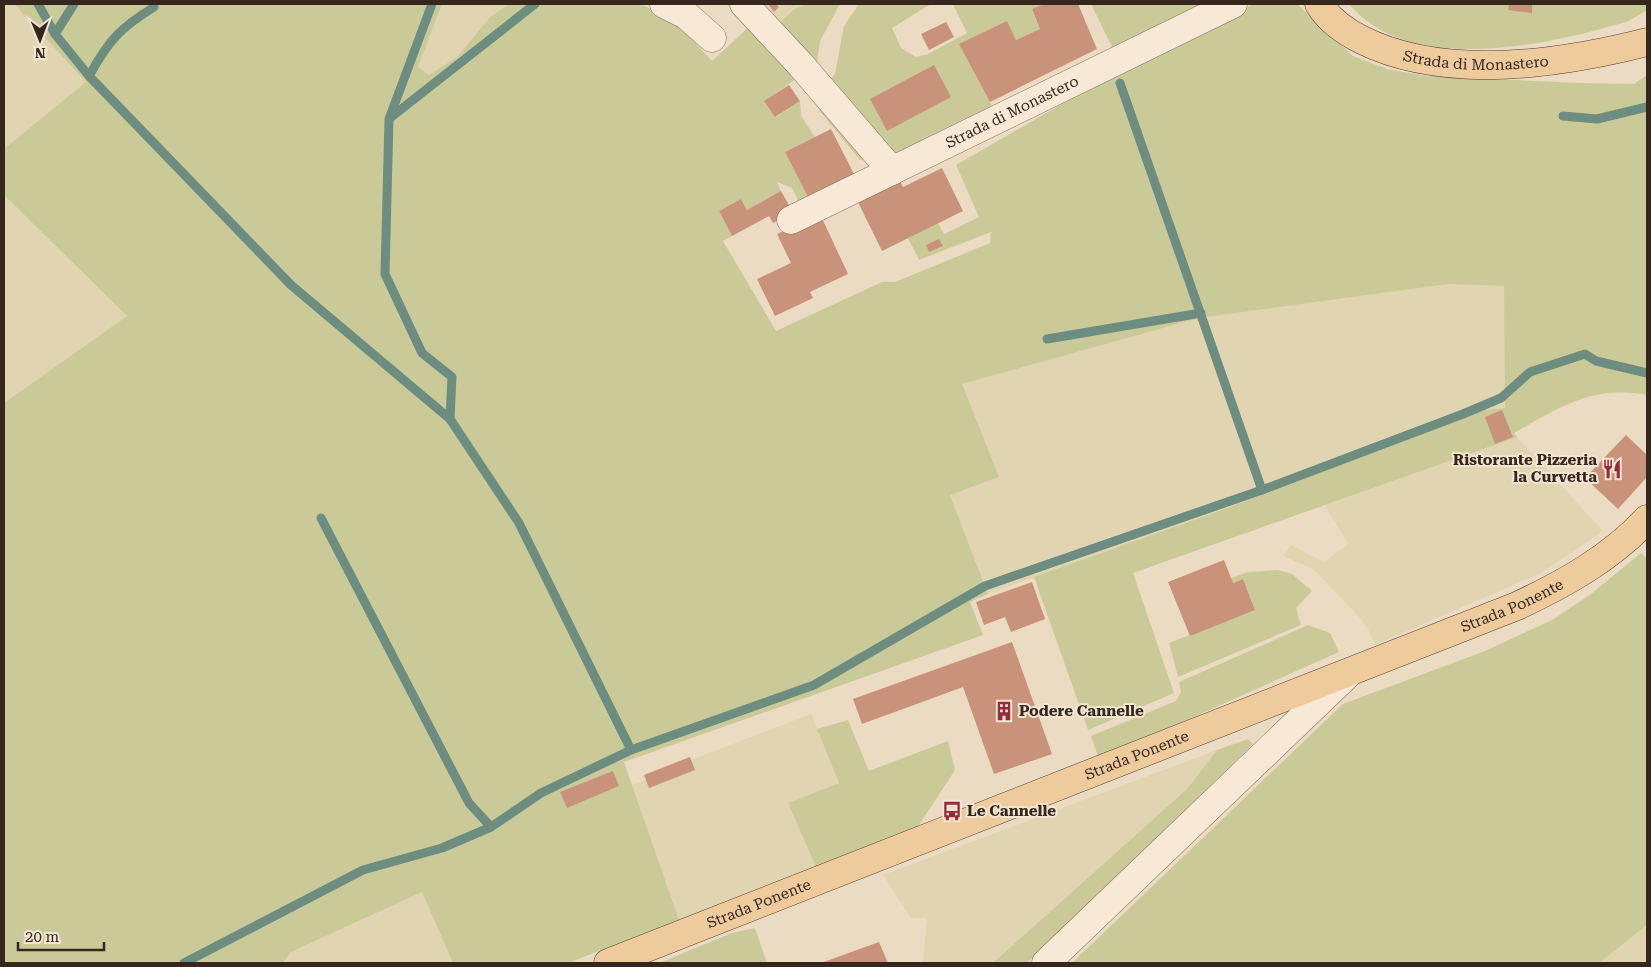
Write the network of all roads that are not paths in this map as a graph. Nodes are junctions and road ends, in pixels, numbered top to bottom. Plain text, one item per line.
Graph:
1 (664, 4) edge
2 (744, 4) edge
3 (1233, 4) edge
4 (1320, 4) edge
5 (712, 38) dead end
6 (1647, 42) edge
7 (892, 170) junction
8 (790, 220) dead end
9 (1647, 518) edge
10 (1348, 674) junction
11 (608, 963) edge
12 (1046, 963) edge

1 - 5 lane
2 - 7 lane
3 - 7 lane, Strada di Monastero
4 - 6 main road, Strada di Monastero
7 - 8 lane, Strada di Monastero
9 - 10 main road, Strada Ponente
10 - 11 main road, Strada Ponente
10 - 12 lane

